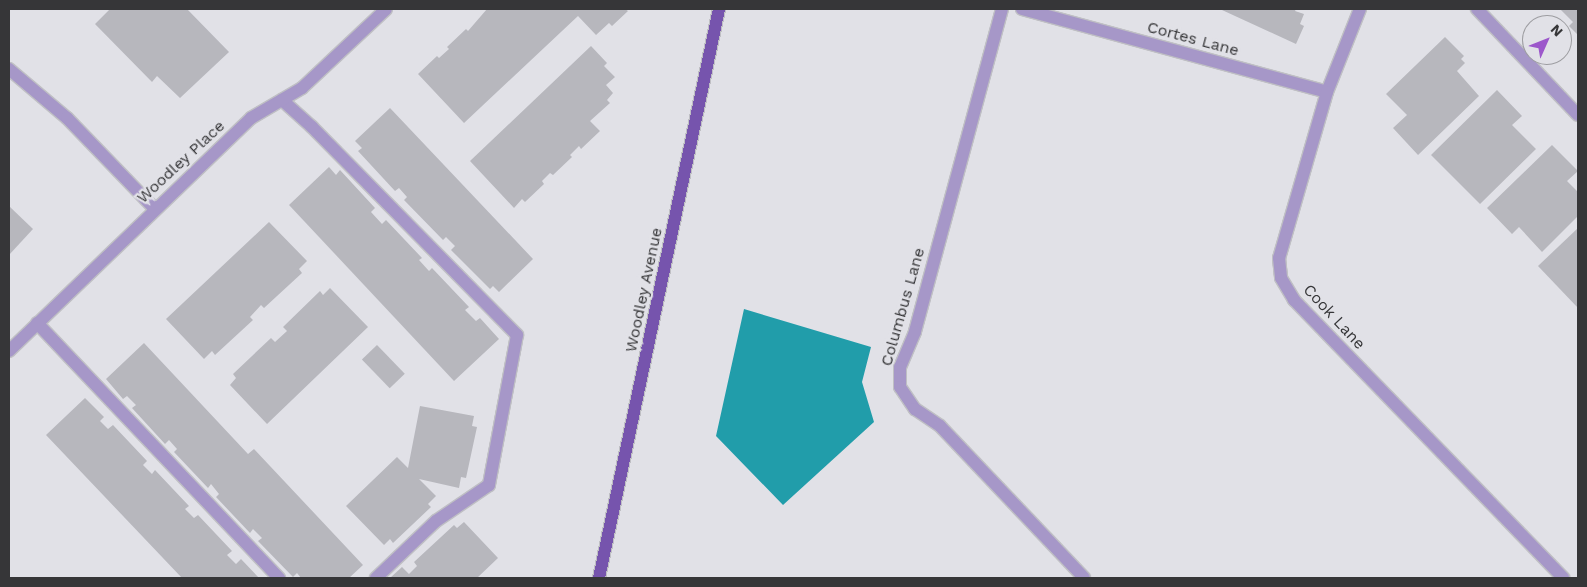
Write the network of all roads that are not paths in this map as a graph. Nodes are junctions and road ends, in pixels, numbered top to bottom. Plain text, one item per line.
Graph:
1 (386, 9) edge
2 (719, 9) edge
3 (1002, 9) edge
4 (1022, 9) edge
5 (1360, 9) edge
6 (1477, 9) edge
7 (9, 69) edge
8 (1327, 92) junction
9 (282, 100) junction
10 (1578, 115) edge
11 (155, 209) junction
12 (37, 323) junction
13 (9, 351) edge
14 (279, 578) edge
15 (376, 578) edge
16 (598, 578) edge
17 (1084, 578) edge
18 (1563, 578) edge

1 - 9 street, Woodley Place
2 - 16 main road, Woodley Avenue
3 - 17 street, Columbus Lane
4 - 8 street, Cortes Lane
5 - 8 street, Cook Lane
6 - 10 street
7 - 11 street
8 - 18 street, Cook Lane
9 - 11 street, Woodley Place
9 - 15 street
11 - 12 street, Woodley Place
12 - 13 street, Woodley Place
12 - 14 street

